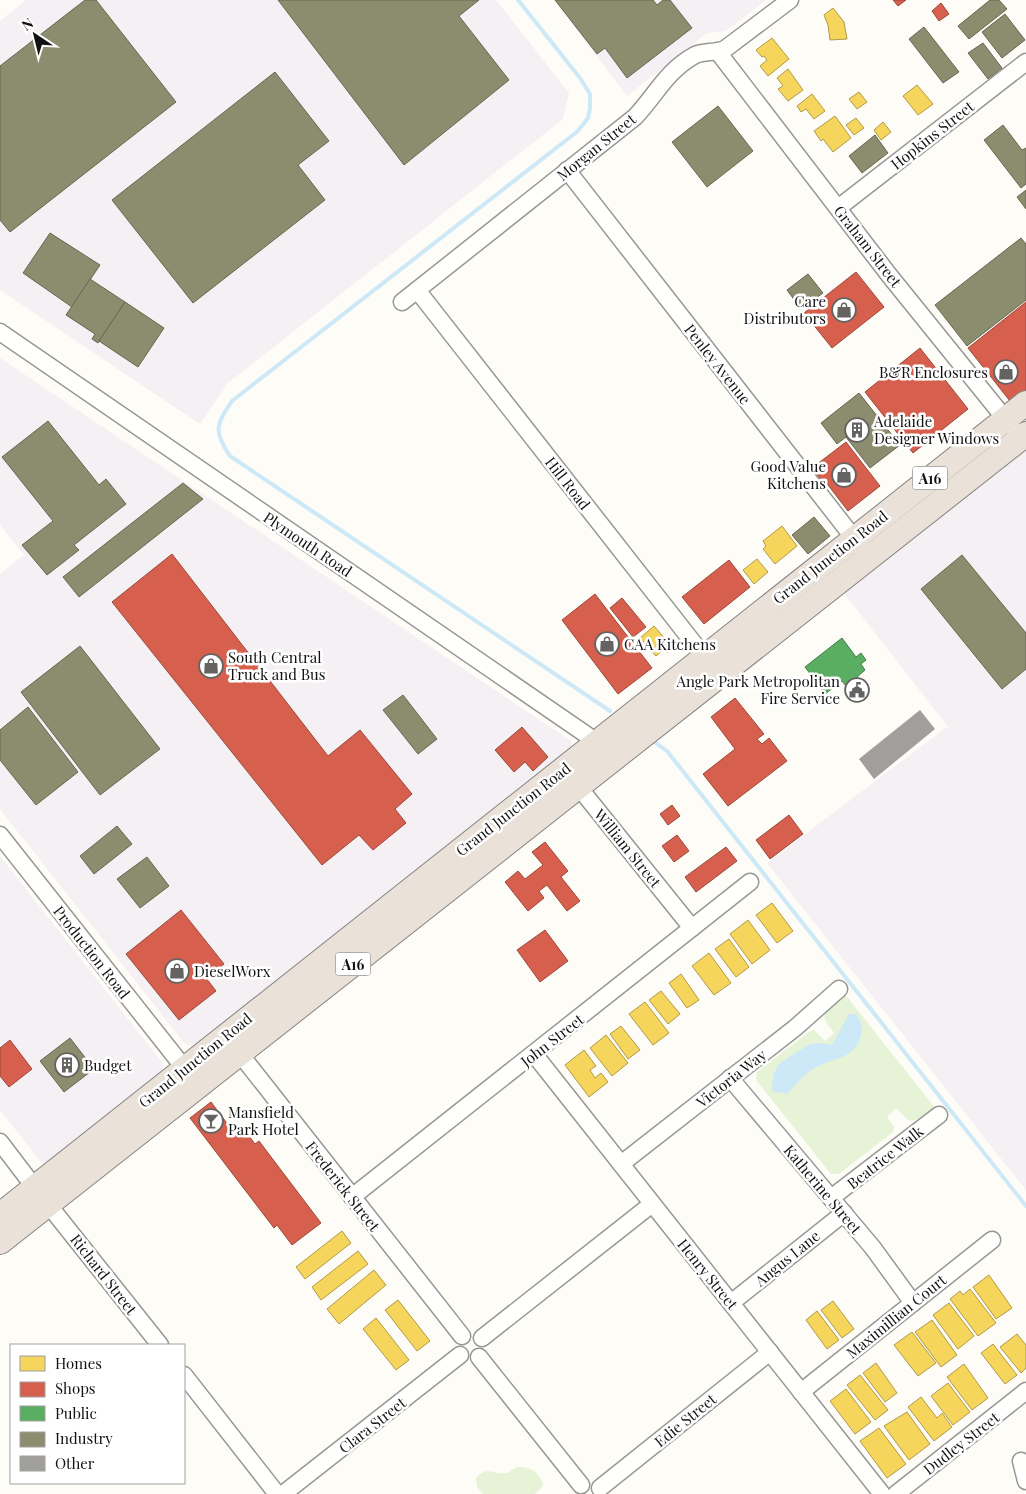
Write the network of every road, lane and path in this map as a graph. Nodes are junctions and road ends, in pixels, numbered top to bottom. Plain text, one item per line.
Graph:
1 (790, 0) edge
2 (718, 52) junction
3 (1026, 62) edge
4 (567, 170) junction
5 (838, 208) junction
6 (417, 290) junction
7 (402, 302) dead end
8 (0, 332) edge
9 (1026, 403) edge
10 (1006, 419) junction
11 (1023, 436) edge
12 (854, 538) junction
13 (870, 557) junction
14 (705, 657) junction
15 (719, 676) junction
16 (605, 750) junction
17 (571, 777) junction
18 (0, 834) edge
19 (460, 865) junction
20 (750, 882) dead end
21 (692, 928) junction
22 (839, 989) dead end
23 (225, 1036) junction
24 (239, 1054) junction
25 (534, 1054) junction
26 (185, 1068) junction
27 (730, 1078) junction
28 (939, 1115) dead end
29 (0, 1142) edge
30 (621, 1164) junction
31 (41, 1196) junction
32 (352, 1196) junction
33 (831, 1198) junction
34 (652, 1204) junction
35 (844, 1213) junction
36 (0, 1215) edge
37 (992, 1240) dead end
38 (0, 1242) edge
39 (731, 1303) junction
40 (913, 1303) junction
41 (462, 1336) junction
42 (482, 1338) junction
43 (159, 1344) edge
44 (770, 1352) junction
45 (460, 1355) junction
46 (479, 1357) junction
47 (185, 1376) edge
48 (1026, 1391) edge
49 (801, 1392) junction
50 (1022, 1462) dead end
51 (1026, 1481) edge
52 (579, 1489) edge
53 (601, 1491) edge
54 (277, 1494) edge
55 (283, 1494) edge
56 (882, 1494) edge
57 (896, 1494) edge

1 - 2 street, Morgan Street
2 - 4 street, Morgan Street
2 - 5 street, Graham Street
3 - 5 street, Hopkins Street
4 - 6 street, Morgan Street
4 - 12 street, Penley Avenue
5 - 10 street, Graham Street
6 - 7 street, Morgan Street
6 - 14 street, Hill Road
8 - 16 street, Plymouth Road
9 - 10 highway, Grand Junction Road / A16
10 - 11 street, Graham Street
10 - 12 highway, Grand Junction Road / A16
11 - 13 highway, Grand Junction Road / A16
12 - 13 street, Penley Avenue
12 - 14 highway, Grand Junction Road / A16
13 - 15 highway, Grand Junction Road / A16
14 - 15 street, Hill Road
14 - 16 highway, Grand Junction Road / A16
15 - 16 highway, Grand Junction Road / A16
16 - 17 highway, Grand Junction Road / A16
17 - 19 highway, Grand Junction Road / A16
17 - 21 street, William Street
18 - 26 street, Production Road
19 - 23 highway, Grand Junction Road / A16
19 - 24 highway, Grand Junction Road / A16
20 - 21 street, John Street
21 - 25 street, John Street
22 - 27 street, Victoria Way
23 - 24 street, Frederick Street
23 - 26 highway, Grand Junction Road / A16
24 - 31 highway, Grand Junction Road / A16
24 - 32 street, Frederick Street
25 - 30 street, Henry Street
25 - 32 street, John Street
26 - 31 highway, Grand Junction Road / A16
27 - 30 street, Victoria Way
27 - 33 street, Katherine Street
28 - 33 street, Beatrice Walk
29 - 31 street, Richard Street
30 - 34 street, Henry Street
31 - 36 highway, Grand Junction Road / A16
31 - 38 highway, Grand Junction Road / A16
31 - 43 street, Richard Street
32 - 41 street, Frederick Street
33 - 35 street, Katherine Street
34 - 39 street, Henry Street
34 - 42 street
35 - 39 street, Angus Lane
35 - 40 street, Katherine Street
37 - 40 street, Maximillian Court
39 - 44 street, Henry Street
40 - 49 street, Maximillian Court
41 - 42 street
41 - 45 street
42 - 46 street
44 - 49 street, Henry Street
44 - 53 street, Edie Street
45 - 46 street
45 - 55 street, Clara Street
46 - 52 street
47 - 54 street
48 - 57 street, Dudley Street
49 - 56 street, Henry Street
50 - 51 street
52 - 53 street

